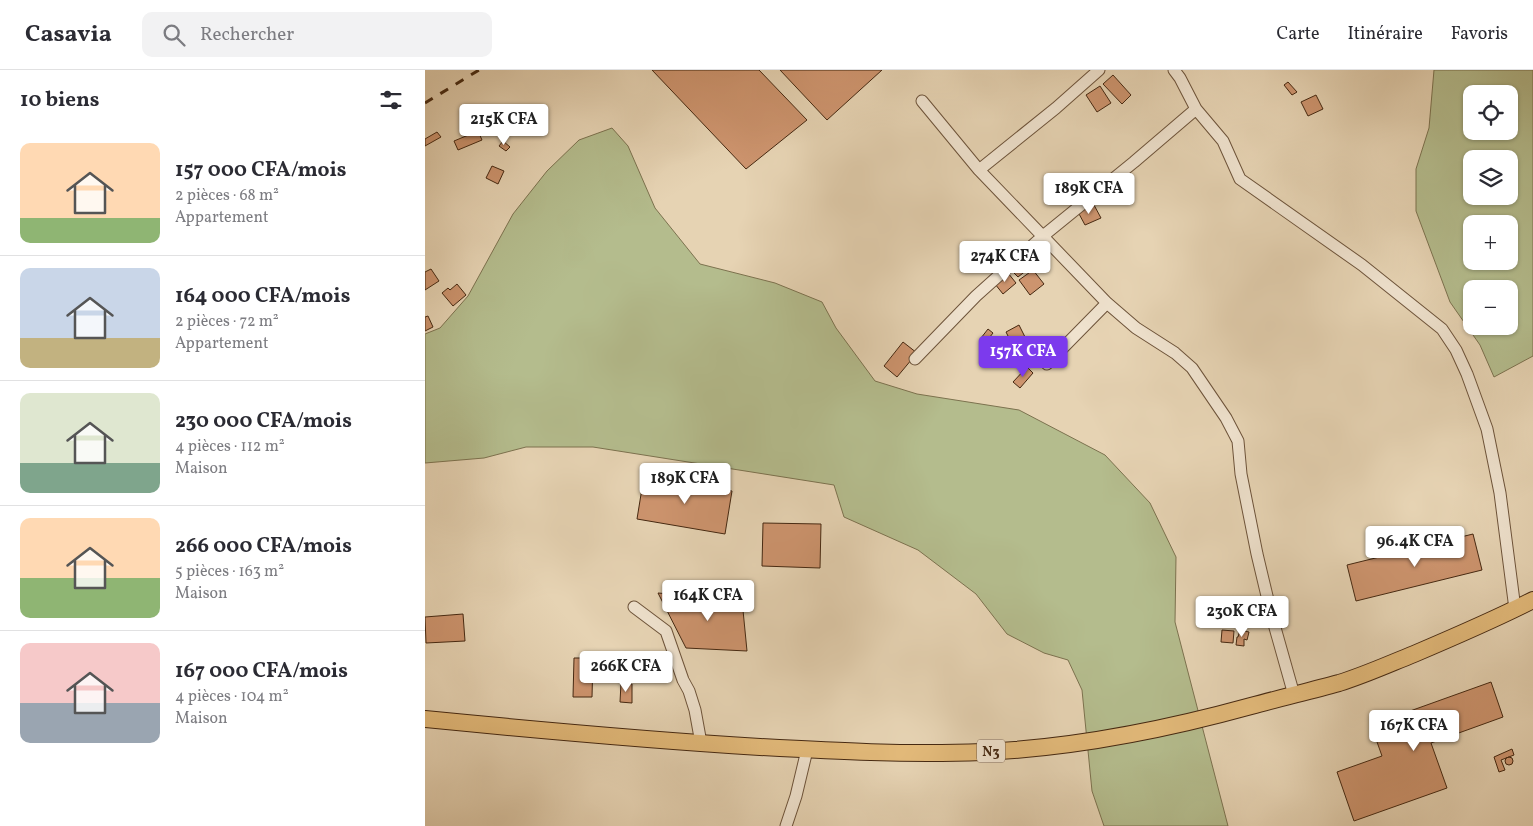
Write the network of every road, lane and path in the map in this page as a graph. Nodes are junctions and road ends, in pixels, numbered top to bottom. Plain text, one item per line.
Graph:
1 (1099, 70) edge
2 (1174, 70) edge
3 (922, 101) dead end
4 (1196, 109) junction
5 (979, 170) junction
6 (1043, 236) junction
7 (1107, 303) junction
8 (915, 359) dead end
9 (1047, 364) dead end
10 (1533, 600) edge
11 (634, 607) dead end
12 (1515, 609) junction
13 (1294, 695) junction
14 (425, 719) edge
15 (701, 743) junction
16 (807, 750) junction
17 (787, 826) edge

1 - 5 street
2 - 4 street
3 - 5 street
4 - 6 street
4 - 12 street
5 - 6 street
6 - 7 street
6 - 8 street
7 - 9 street
7 - 13 street
10 - 12 highway, N3
11 - 15 street
12 - 13 highway, N3
13 - 16 highway, N3
14 - 15 highway, N3
15 - 16 highway, N3
16 - 17 street

